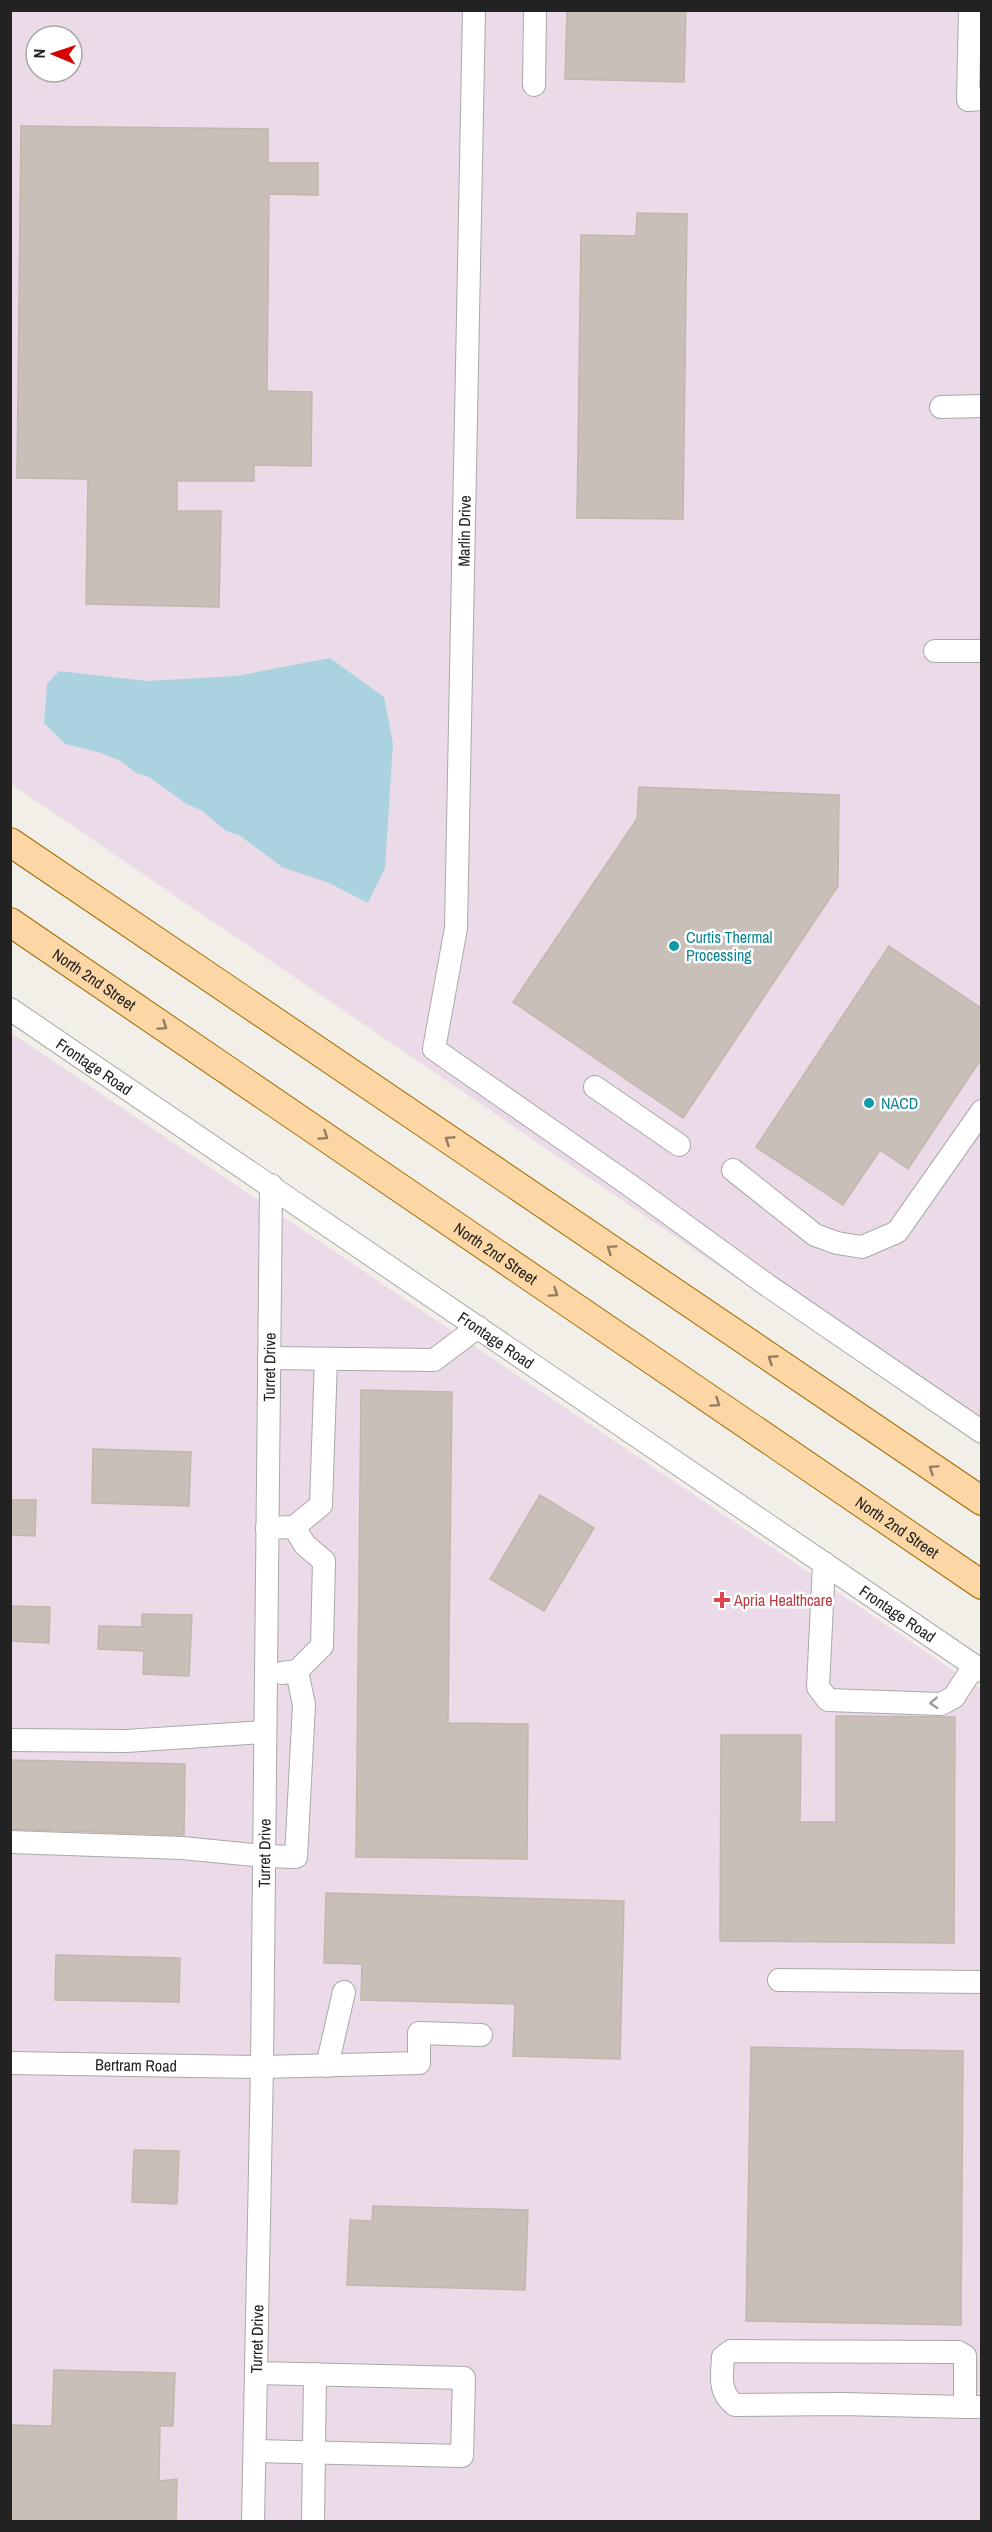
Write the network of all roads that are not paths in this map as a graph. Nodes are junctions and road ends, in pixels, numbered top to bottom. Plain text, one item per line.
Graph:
1 (474, 10) edge
2 (535, 10) edge
3 (970, 10) edge
4 (534, 85) dead end
5 (981, 99) edge
6 (981, 406) edge
7 (941, 407) dead end
8 (935, 651) dead end
9 (981, 651) edge
10 (10, 842) edge
11 (10, 922) edge
12 (10, 1009) edge
13 (595, 1087) dead end
14 (981, 1112) edge
15 (679, 1145) dead end
16 (733, 1170) dead end
17 (271, 1185) junction
18 (478, 1327) junction
19 (269, 1358) junction
20 (326, 1359) junction
21 (981, 1432) edge
22 (981, 1501) edge
23 (294, 1527) junction
24 (267, 1528) junction
25 (824, 1563) junction
26 (981, 1585) edge
27 (978, 1668) edge
28 (297, 1671) junction
29 (266, 1674) junction
30 (265, 1732) junction
31 (10, 1740) edge
32 (10, 1842) edge
33 (264, 1856) junction
34 (779, 1980) dead end
35 (981, 1982) edge
36 (344, 1992) dead end
37 (481, 2034) dead end
38 (10, 2063) edge
39 (327, 2066) junction
40 (261, 2067) junction
41 (256, 2373) junction
42 (315, 2374) junction
43 (973, 2407) edge
44 (255, 2451) junction
45 (314, 2452) junction
46 (253, 2522) edge
47 (313, 2522) edge

1 - 21 street, Marlin Drive
2 - 4 street
3 - 5 street
6 - 7 street
8 - 9 street
22 -> 10 main road
11 -> 26 main road, North 2nd Street
12 - 17 street, Frontage Road
13 - 15 street
14 - 16 street
17 - 18 street, Frontage Road
17 - 19 street, Turret Drive
18 - 20 street
18 - 25 street, Frontage Road
19 - 20 street
19 - 24 street, Turret Drive
20 - 23 street
23 - 24 street
23 - 28 street
24 - 29 street, Turret Drive
25 - 27 street, Frontage Road
27 -> 25 street
28 - 29 street
28 - 33 street
29 - 30 street, Turret Drive
30 - 31 street
30 - 33 street, Turret Drive
32 - 33 street
33 - 40 street, Turret Drive
34 - 35 street
36 - 39 street
37 - 39 street, Bertram Road
38 - 40 street, Bertram Road
39 - 40 street, Bertram Road
40 - 41 street, Turret Drive
41 - 42 street
41 - 44 street, Turret Drive
42 - 45 street
42 - 45 street
43 - 43 street
44 - 45 street
44 - 46 street, Turret Drive
45 - 47 street

